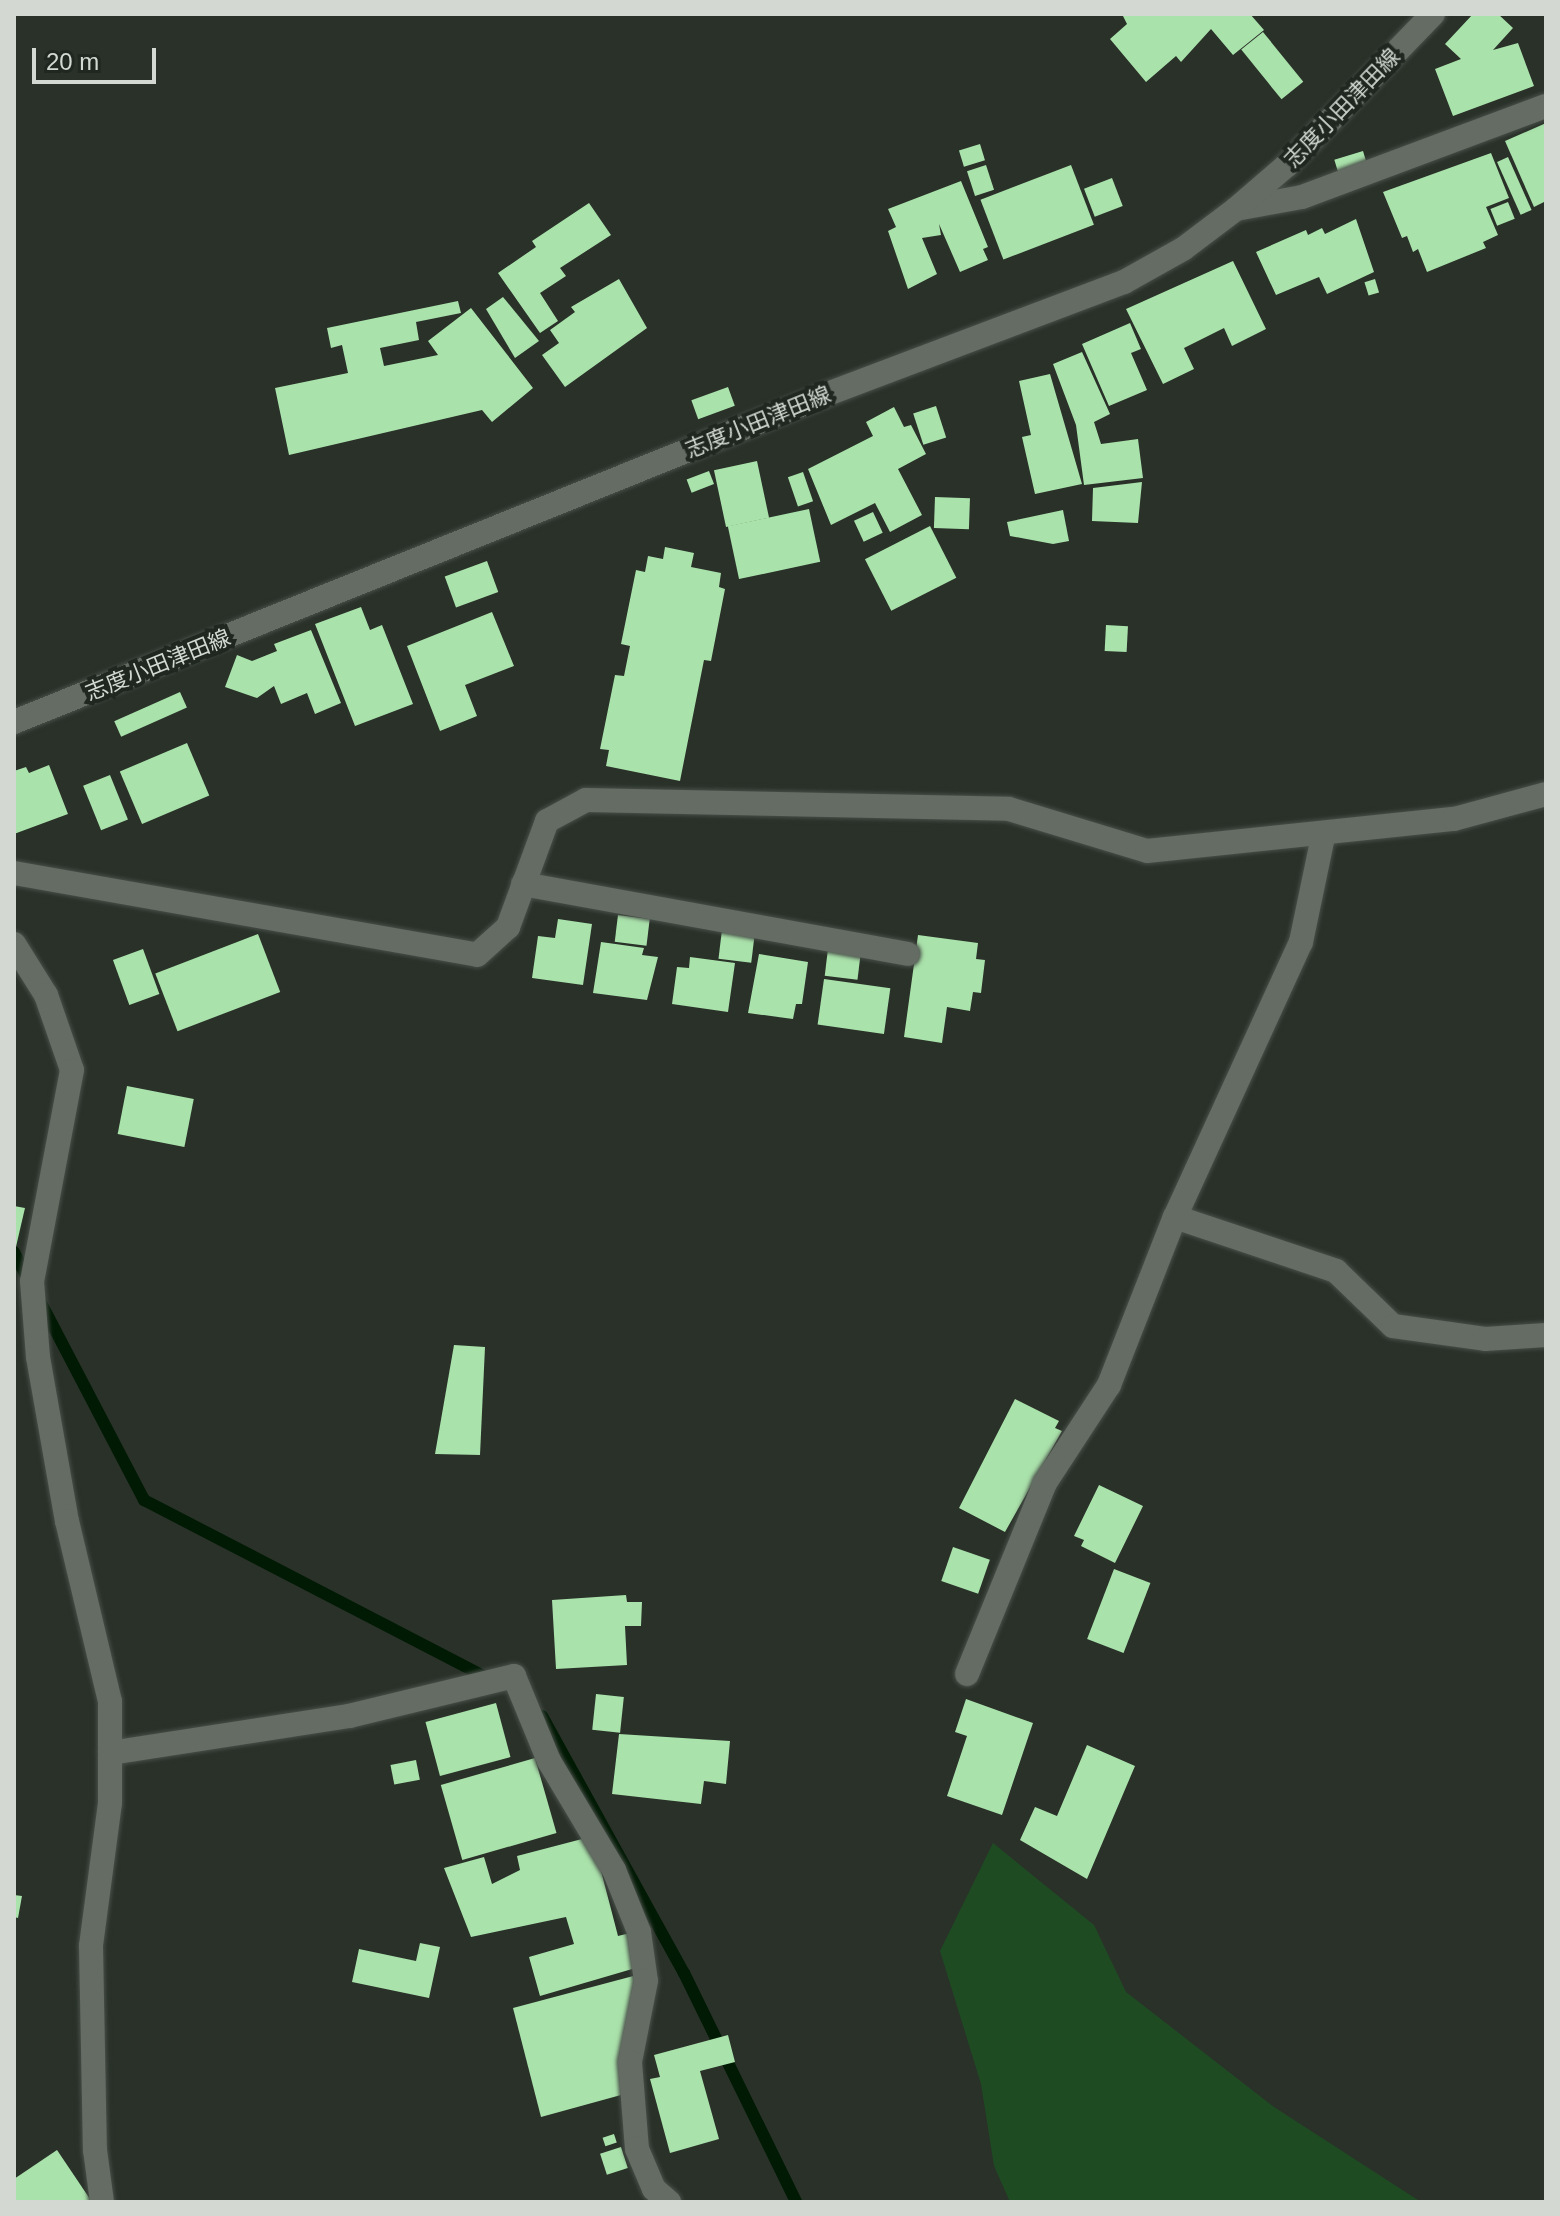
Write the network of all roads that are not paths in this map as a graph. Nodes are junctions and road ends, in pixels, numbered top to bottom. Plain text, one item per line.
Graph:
1 (1433, 14) edge
2 (1546, 106) edge
3 (1236, 209) junction
4 (14, 722) edge
5 (1546, 794) edge
6 (1323, 837) junction
7 (14, 873) edge
8 (523, 884) junction
9 (14, 944) edge
10 (908, 954) dead end
11 (1175, 1217) junction
12 (1546, 1335) edge
13 (967, 1674) dead end
14 (110, 1753) junction
15 (102, 2202) edge
16 (669, 2202) edge

1 - 3 street, 志度小田津田線
2 - 3 street
3 - 4 street, 志度小田津田線
5 - 6 street
6 - 8 street
6 - 11 street
7 - 8 street
8 - 10 street
9 - 14 street
11 - 12 street
11 - 13 street
14 - 15 street
14 - 16 street

